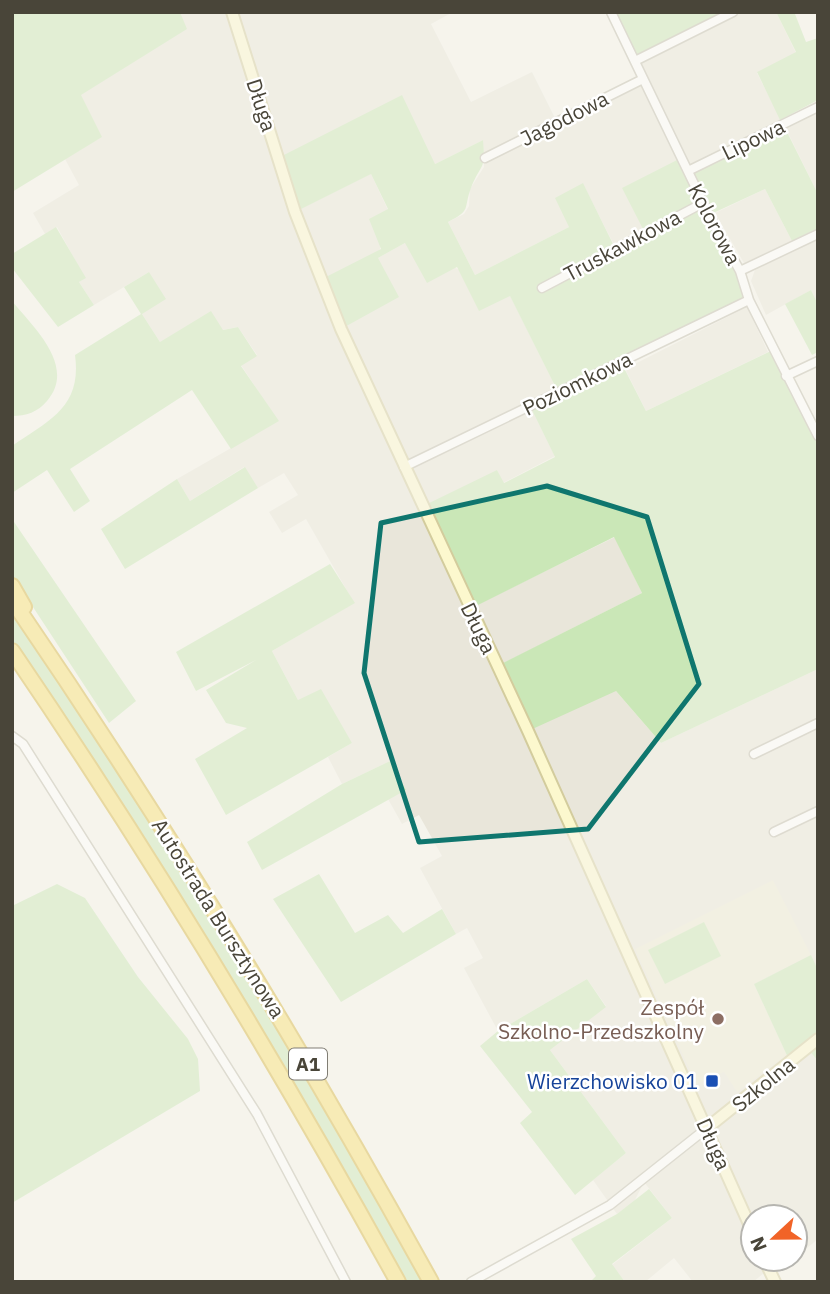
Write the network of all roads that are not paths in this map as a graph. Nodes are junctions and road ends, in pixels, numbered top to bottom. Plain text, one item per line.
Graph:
1 (232, 12) edge
2 (611, 12) edge
3 (733, 12) edge
4 (635, 61) junction
5 (643, 79) junction
6 (818, 107) edge
7 (485, 158) dead end
8 (688, 171) junction
9 (703, 203) junction
10 (818, 233) edge
11 (740, 271) junction
12 (542, 288) dead end
13 (750, 300) junction
14 (818, 360) edge
15 (786, 376) junction
16 (818, 436) edge
17 (404, 467) junction
18 (12, 586) edge
19 (12, 600) edge
20 (12, 654) edge
21 (69, 683) junction
22 (818, 723) edge
23 (12, 736) edge
24 (754, 754) dead end
25 (818, 811) edge
26 (774, 832) dead end
27 (818, 1039) edge
28 (707, 1128) junction
29 (740, 1203) edge
30 (346, 1282) edge
31 (398, 1282) edge
32 (431, 1282) edge
33 (471, 1282) edge

1 - 17 street, Długa
2 - 4 street, Kolorowa
3 - 4 street
4 - 5 street, Kolorowa
5 - 7 street, Jagodowa
5 - 8 street, Kolorowa
6 - 8 street, Lipowa
8 - 9 street, Kolorowa
9 - 11 street, Kolorowa
9 - 12 street, Truskawkowa
10 - 11 street
11 - 13 street, Kolorowa
13 - 15 street, Kolorowa
13 - 17 street, Poziomkowa
14 - 15 street
15 - 16 street, Kolorowa
17 - 28 street, Długa
18 - 21 highway
19 - 21 highway, Autostrada Bursztynowa / A1
20 - 31 highway, Autostrada Bursztynowa / A1
21 - 32 highway, Autostrada Bursztynowa / A1
22 - 24 street
23 - 30 street
25 - 26 street
27 - 28 street, Szkolna
28 - 29 street, Długa
28 - 33 street

